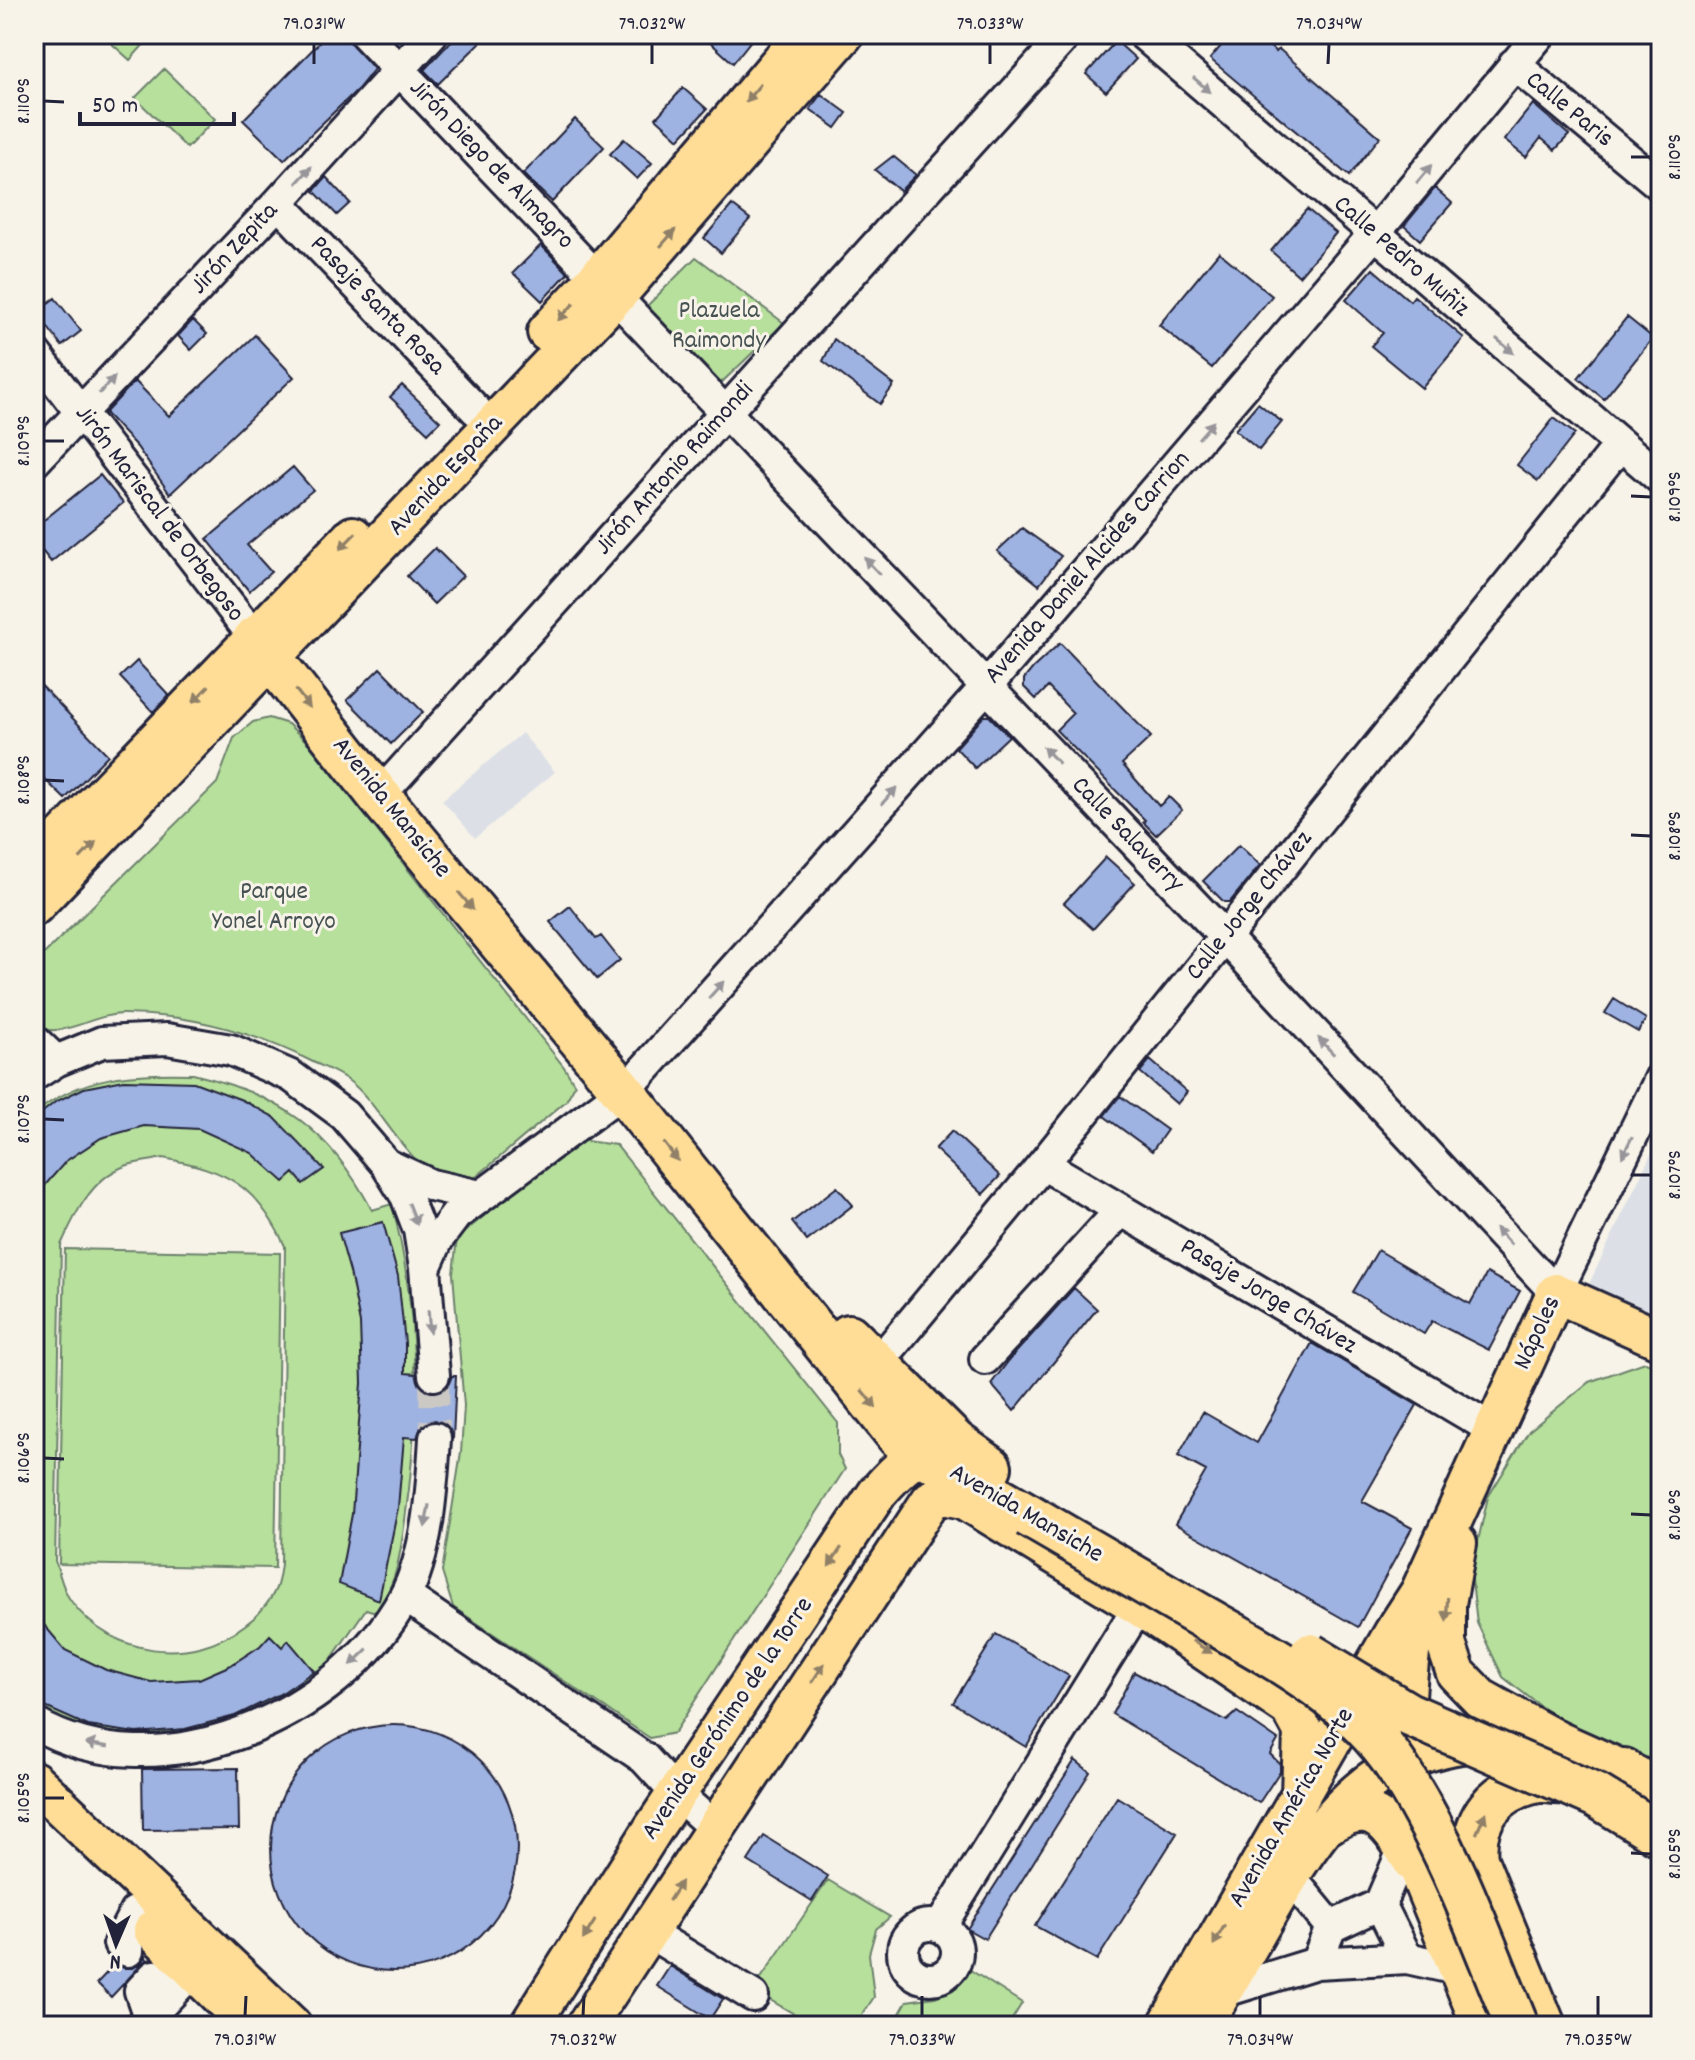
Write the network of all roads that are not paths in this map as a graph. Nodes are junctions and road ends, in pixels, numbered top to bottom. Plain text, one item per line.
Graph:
1 (365, 34) edge
2 (432, 34) edge
3 (804, 34) edge
4 (844, 34) edge
5 (1067, 34) edge
6 (1143, 34) edge
7 (1540, 34) edge
8 (1514, 64) junction
9 (399, 69) junction
10 (1658, 178) edge
11 (278, 203) junction
12 (1374, 234) junction
13 (607, 287) junction
14 (34, 352) edge
15 (476, 410) junction
16 (82, 411) junction
17 (727, 413) junction
18 (1620, 445) junction
19 (34, 462) edge
20 (1661, 479) edge
21 (263, 648) junction
22 (986, 687) junction
23 (379, 796) junction
24 (34, 867) edge
25 (34, 906) edge
26 (1225, 937) junction
27 (34, 1040) edge
28 (45, 1068) edge
29 (1661, 1077) edge
30 (632, 1082) junction
31 (386, 1164) junction
32 (1043, 1164) junction
33 (480, 1196) junction
34 (1121, 1210) junction
35 (425, 1268) junction
36 (1556, 1293) junction
37 (1650, 1330) edge
38 (985, 1359) dead end
39 (877, 1364) junction
40 (434, 1375) tunnel mouth
41 (1494, 1430) junction
42 (435, 1438) tunnel mouth
43 (938, 1447) junction
44 (1474, 1478) junction
45 (943, 1495) joint
46 (1031, 1506) junction
47 (1420, 1592) junction
48 (405, 1596) junction
49 (1139, 1606) junction
50 (34, 1723) edge
51 (1556, 1740) junction
52 (1404, 1761) junction
53 (1624, 1770) junction
54 (34, 1781) edge
55 (1559, 1783) junction
56 (1661, 1787) edge
57 (677, 1794) junction
58 (1301, 1795) junction
59 (34, 1813) edge
60 (716, 1829) junction
61 (1319, 1831) junction
62 (1661, 1835) edge
63 (81, 1843) junction
64 (1661, 1856) edge
65 (1414, 1864) junction
66 (1289, 1876) junction
67 (143, 1903) junction
68 (1380, 1904) junction
69 (940, 1927) dead end
70 (1331, 1927) junction
71 (648, 1932) junction
72 (1407, 1958) junction
73 (1316, 1963) junction
74 (168, 1965) junction
75 (1461, 1970) junction
76 (1222, 1992) junction
77 (753, 1996) dead end
78 (145, 2022) edge
79 (250, 2026) edge
80 (292, 2026) edge
81 (529, 2026) edge
82 (586, 2026) edge
83 (1167, 2026) edge
84 (1202, 2026) edge
85 (1484, 2026) edge
86 (1517, 2026) edge
87 (1544, 2026) edge

1 - 9 street, Jirón Diego de Almagro
2 - 9 street, Jirón Zepita
3 -> 13 main road, Avenida España
13 -> 4 main road, Avenida España
5 - 17 street, Jirón Antonio Raimondi
6 -> 12 street, Calle Pedro Muñiz
7 - 8 street, Avenida Daniel Alcides Carrion
8 - 10 street, Calle Paris
12 -> 8 street, Avenida Daniel Alcides Carrion
11 -> 9 street, Jirón Zepita
9 - 13 street, Jirón Diego de Almagro
11 - 15 street, Pasaje Santa Rosa
16 -> 11 street, Jirón Zepita
12 -> 18 street, Calle Pedro Muñiz
22 -> 12 street, Avenida Daniel Alcides Carrion
13 -> 15 main road, Avenida España
13 - 17 street, Calle Salaverry
13 - 21 main road, Avenida España
14 - 16 street, Jirón Mariscal de Orbegoso
15 -> 21 main road, Avenida España
16 - 19 street, Jirón Zepita
16 - 21 street, Jirón Mariscal de Orbegoso
22 -> 17 street, Calle Salaverry
17 - 23 street, Jirón Antonio Raimondi
18 - 20 street, Calle Pedro Muñiz
18 - 26 street, Calle Jorge Chávez
21 -> 23 highway, Avenida Mansiche
21 -> 24 main road, Avenida España
25 -> 21 main road, Avenida España
26 -> 22 street, Calle Salaverry
30 -> 22 street, Avenida Daniel Alcides Carrion
23 -> 30 highway, Avenida Mansiche
26 - 32 street, Calle Jorge Chávez
36 -> 26 street, Calle Salaverry
27 - 28 street
28 - 31 street
29 -> 36 street, Nápoles
30 - 33 street, Avenida Daniel Alcides Carrion
30 - 39 highway, Avenida Mansiche
30 -> 43 highway, Avenida Mansiche
31 - 33 street
31 -> 35 street
32 - 34 street, Pasaje Jorge Chávez
32 - 39 street, Calle Jorge Chávez
33 - 35 street, Avenida Daniel Alcides Carrion
34 - 38 street
34 - 41 street, Pasaje Jorge Chávez
35 -> 40 street
36 - 37 main road, Calle Salaverry
36 - 41 main road, Nápoles
39 - 43 highway, Avenida Mansiche
41 - 44 main road, Nápoles
42 -> 48 street
43 - 46 highway, Avenida Mansiche
43 -> 57 main road, Avenida Gerónimo de la Torre
44 - 47 main road, Nápoles
44 -> 51 main road
45 - 49 main road, Avenida Mansiche
60 -> 45 main road, Avenida Gerónimo de la Torre
46 - 62 highway, Avenida Mansiche, bridge
46 - 86 highway, Avenida Mansiche, bridge
47 - 52 main road
47 - 58 main road, Avenida América Norte
48 -> 50 street
48 - 57 street
49 -> 58 main road, Avenida Mansiche
49 - 69 street
51 - 52 main road, Avenida América Norte
51 - 53 main road
52 - 61 main road, Avenida América Norte
52 - 65 main road
53 - 55 highway
53 - 56 main road
54 - 63 main road
55 - 64 highway
87 -> 55 highway
57 - 60 street
57 -> 81 main road, Avenida Gerónimo de la Torre
58 -> 83 main road, Avenida América Norte
59 - 63 main road
71 -> 60 main road, Avenida Gerónimo de la Torre
61 - 65 main road
61 - 66 main road, Avenida América Norte
63 - 67 main road
65 - 68 street
65 - 75 highway
66 - 70 street
66 - 76 main road, Avenida América Norte
67 - 74 main road
67 - 74 street
68 - 70 street
68 - 72 street
70 - 73 street
71 - 77 street
71 - 82 main road, Avenida Gerónimo de la Torre
72 - 73 street
72 - 75 street
73 - 76 street
74 - 78 street
74 - 79 main road
74 - 80 main road
75 - 85 highway
76 - 84 main road, Avenida América Norte

